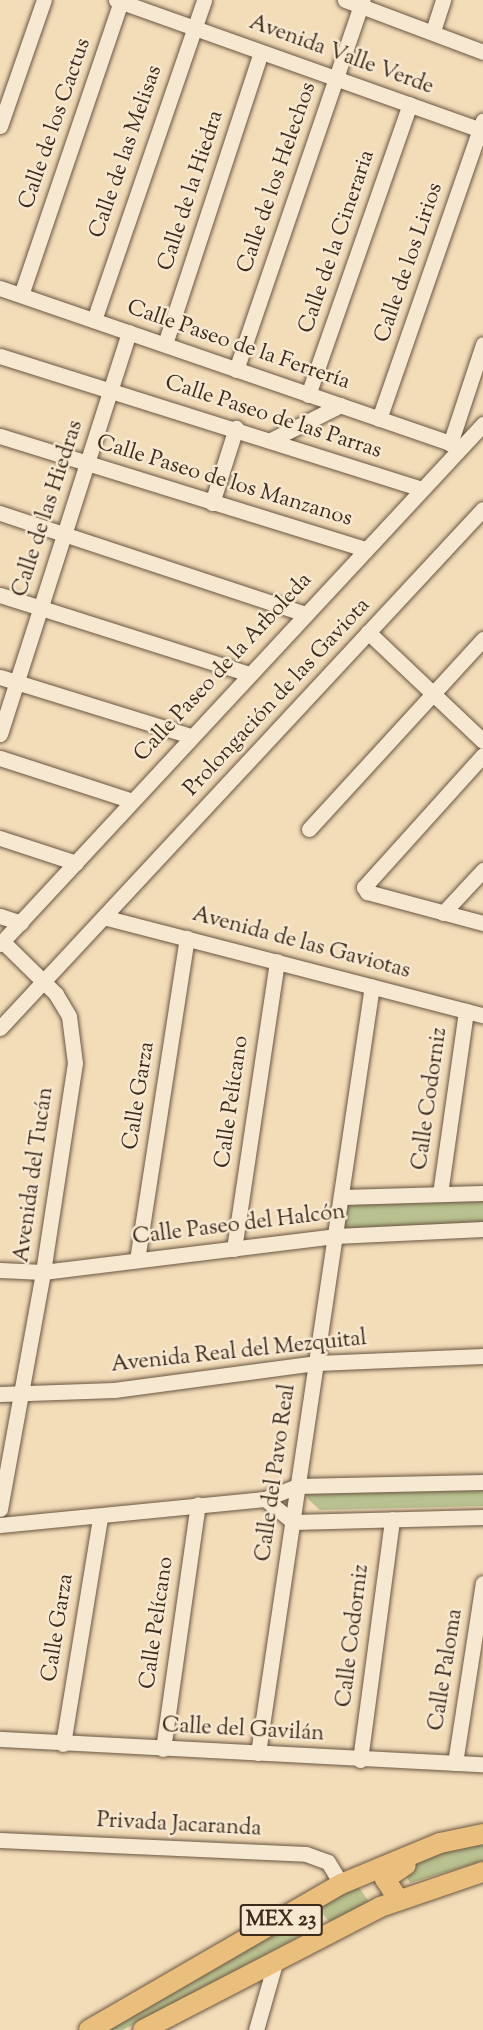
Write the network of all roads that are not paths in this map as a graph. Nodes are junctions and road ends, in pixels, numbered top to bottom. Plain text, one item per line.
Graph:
1 (44, 0) edge
2 (204, 0) edge
3 (345, 0) edge
4 (444, 0) edge
5 (118, 1) edge
6 (362, 3) edge
7 (194, 28) junction
8 (433, 31) junction
9 (261, 52) junction
10 (483, 52) edge
11 (336, 79) junction
12 (410, 104) junction
13 (0, 126) edge
14 (482, 127) edge
15 (0, 288) edge
16 (21, 295) junction
17 (94, 320) junction
18 (129, 332) junction
19 (165, 344) junction
20 (483, 344) edge
21 (0, 356) edge
22 (236, 370) junction
23 (111, 390) junction
24 (308, 395) junction
25 (341, 405) junction
26 (379, 419) junction
27 (483, 424) edge
28 (236, 428) junction
29 (0, 436) edge
30 (271, 440) junction
31 (455, 445) junction
32 (87, 463) junction
33 (422, 489) junction
34 (212, 502) junction
35 (483, 509) edge
36 (0, 513) edge
37 (63, 532) junction
38 (365, 549) junction
39 (0, 595) edge
40 (41, 609) junction
41 (306, 614) junction
42 (368, 632) junction
43 (483, 639) edge
44 (249, 675) junction
45 (0, 677) edge
46 (18, 683) junction
47 (432, 693) junction
48 (0, 734) edge
49 (191, 736) junction
50 (483, 741) edge
51 (483, 755) edge
52 (0, 758) edge
53 (132, 801) junction
54 (309, 829) dead end
55 (0, 838) edge
56 (76, 863) junction
57 (483, 870) edge
58 (443, 913) junction
59 (0, 916) edge
60 (107, 918) junction
61 (21, 923) junction
62 (483, 923) edge
63 (187, 938) junction
64 (1, 943) edge
65 (277, 961) junction
66 (45, 982) junction
67 (372, 986) junction
68 (466, 1011) junction
69 (483, 1015) edge
70 (0, 1028) edge
71 (483, 1193) edge
72 (440, 1194) junction
73 (341, 1197) junction
74 (483, 1229) edge
75 (335, 1236) junction
76 (234, 1249) junction
77 (137, 1260) junction
78 (0, 1270) edge
79 (44, 1272) junction
80 (483, 1356) edge
81 (317, 1363) junction
82 (0, 1394) edge
83 (23, 1394) junction
84 (483, 1482) edge
85 (297, 1486) junction
86 (265, 1499) junction
87 (198, 1504) junction
88 (0, 1509) edge
89 (483, 1517) edge
90 (100, 1518) junction
91 (392, 1519) junction
92 (293, 1522) junction
93 (0, 1525) edge
94 (483, 1583) edge
95 (0, 1739) edge
96 (63, 1744) junction
97 (163, 1749) junction
98 (258, 1753) junction
99 (360, 1760) junction
100 (455, 1763) junction
101 (483, 1764) edge
102 (483, 1834) edge
103 (0, 1840) edge
104 (440, 1843) junction
105 (483, 1872) edge
106 (341, 1884) junction
107 (398, 1899) junction
108 (276, 1959) junction
109 (89, 2030) edge
110 (142, 2030) edge
111 (256, 2030) edge

1 - 13 street
2 - 7 street, Calle de las Melisas
3 - 6 street
4 - 8 street
5 - 7 street, Avenida Valle Verde
5 - 16 street, Calle de los Cactus
6 - 8 street
6 - 11 street, Calle de los Helechos
7 - 9 street, Avenida Valle Verde
7 - 17 street, Calle de las Melisas
8 - 10 street
9 - 11 street, Avenida Valle Verde
9 - 19 street, Calle de la Hiedra
11 - 12 street, Avenida Valle Verde
11 - 22 street, Calle de los Helechos
12 - 14 street, Avenida Valle Verde
12 - 24 street, Calle de la Cineraria
14 - 26 street, Calle de los Lirios
15 - 16 street, Calle Paseo de la Ferrería
16 - 17 street, Calle Paseo de la Ferrería
17 - 18 street, Calle Paseo de la Ferrería
18 - 19 street, Calle Paseo de la Ferrería
18 - 23 street, Calle de las Hiedras
19 - 22 street, Calle Paseo de la Ferrería
20 - 31 street
21 - 23 street, Calle Paseo de las Parras
22 - 24 street, Calle Paseo de la Ferrería
23 - 28 street, Calle Paseo de las Parras
23 - 32 street, Calle de las Hiedras
24 - 25 street, Calle Paseo de la Ferrería
25 - 26 street, Calle Paseo de la Ferrería
25 - 30 street
26 - 31 street, Calle Paseo de la Ferrería
27 - 31 street, Calle Paseo de la Arboleda
28 - 30 street, Calle Paseo de las Parras
28 - 34 street
29 - 32 street, Calle Paseo de los Manzanos
30 - 33 street, Calle Paseo de las Parras
31 - 33 street, Calle Paseo de la Arboleda
32 - 34 street, Calle Paseo de los Manzanos
32 - 37 street, Calle de las Hiedras
33 - 38 street, Calle Paseo de la Arboleda
34 - 38 street, Calle Paseo de los Manzanos
35 - 42 street, Prolongación de las Gaviota
36 - 37 street
37 - 40 street, Calle de las Hiedras
37 - 41 street
38 - 41 street, Calle Paseo de la Arboleda
39 - 40 street
40 - 44 street
40 - 46 street, Calle de las Hiedras
41 - 44 street, Calle Paseo de la Arboleda
42 - 47 street
42 - 60 street, Prolongación de las Gaviota
43 - 47 street
44 - 49 street, Calle Paseo de la Arboleda
45 - 46 street
46 - 48 street, Calle de las Hiedras
46 - 49 street
47 - 50 street
47 - 54 street
49 - 53 street, Calle Paseo de la Arboleda
51 - 58 street
52 - 53 street
53 - 56 street, Calle Paseo de la Arboleda
55 - 56 street
56 - 61 street, Calle Paseo de la Arboleda
57 - 58 street
58 - 62 street
59 - 61 street
60 - 63 street, Avenida de las Gaviotas
60 - 66 street, Prolongación de las Gaviota
61 - 64 street, Calle Paseo de la Arboleda
63 - 65 street, Avenida de las Gaviotas
63 - 77 street, Calle Garza
64 - 66 street, Avenida del Tucán
65 - 67 street, Avenida de las Gaviotas
65 - 76 street, Calle Pelícano
66 - 70 street, Prolongación de las Gaviota
66 - 79 street, Avenida del Tucán
67 - 68 street, Avenida de las Gaviotas
67 - 73 street, Calle del Pavo Real
68 - 69 street, Avenida de las Gaviotas
68 - 72 street, Calle Codorniz
71 - 72 street, Calle Paseo del Halcón
72 - 73 street, Calle Paseo del Halcón
73 - 75 street, Calle del Pavo Real
74 - 75 street, Calle Paseo del Halcón
75 - 76 street, Calle Paseo del Halcón
75 - 81 street, Calle del Pavo Real
76 - 77 street, Calle Paseo del Halcón
77 - 79 street, Calle Paseo del Halcón
78 - 79 street, Calle Paseo del Halcón
79 - 83 street, Avenida del Tucán
80 - 81 street, Avenida Real del Mezquital
81 - 83 street, Avenida Real del Mezquital
81 - 85 street, Calle del Pavo Real
82 - 83 street, Avenida Real del Mezquital
83 - 88 street, Avenida del Tucán
84 - 85 street
85 - 86 street
85 - 92 street, Calle del Pavo Real
86 - 87 street
86 - 92 street
87 - 90 street
87 - 97 street, Calle Pelícano
89 - 91 street
90 - 93 street
90 - 96 street, Calle Garza
91 - 92 street
91 - 99 street, Calle Codorniz
92 - 98 street, Calle del Pavo Real
94 - 100 street, Calle Paloma
95 - 96 street, Calle del Gavilán
96 - 97 street, Calle del Gavilán
97 - 98 street, Calle del Gavilán
98 - 99 street, Calle del Gavilán
99 - 100 street, Calle del Gavilán
100 - 101 street, Calle del Gavilán
102 - 104 main road, MEX 23
103 - 106 street, Privada Jacaranda
104 - 106 main road, MEX 23
104 - 107 main road
105 - 107 main road, MEX 23
106 - 109 main road, MEX 23
107 - 108 main road, MEX 23
108 - 110 main road, MEX 23
108 - 111 street

